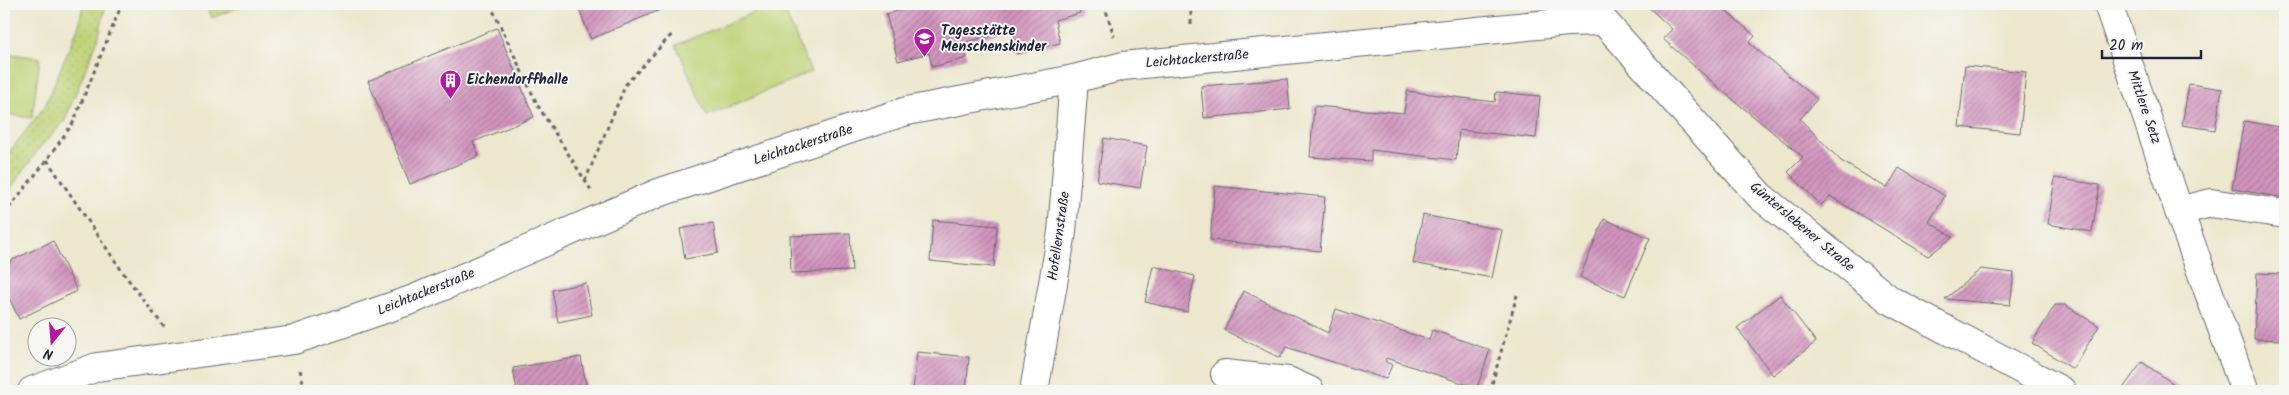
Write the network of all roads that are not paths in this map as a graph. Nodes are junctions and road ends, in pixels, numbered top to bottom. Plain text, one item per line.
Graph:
1 (2108, 4) edge
2 (1595, 12) edge
3 (1074, 79) junction
4 (2180, 211) junction
5 (2285, 214) edge
6 (1225, 374) dead end
7 (32, 391) edge
8 (1034, 391) edge
9 (1310, 391) edge
10 (2062, 391) edge
11 (2245, 391) edge

1 - 4 street, Mittlere Setz
2 - 3 street, Leichtackerstraße
2 - 10 street, Günterslebener Straße
3 - 7 street, Leichtackerstraße
3 - 8 street, Hofellernstraße
4 - 5 street
4 - 11 street, Mittlere Setz
6 - 9 street

